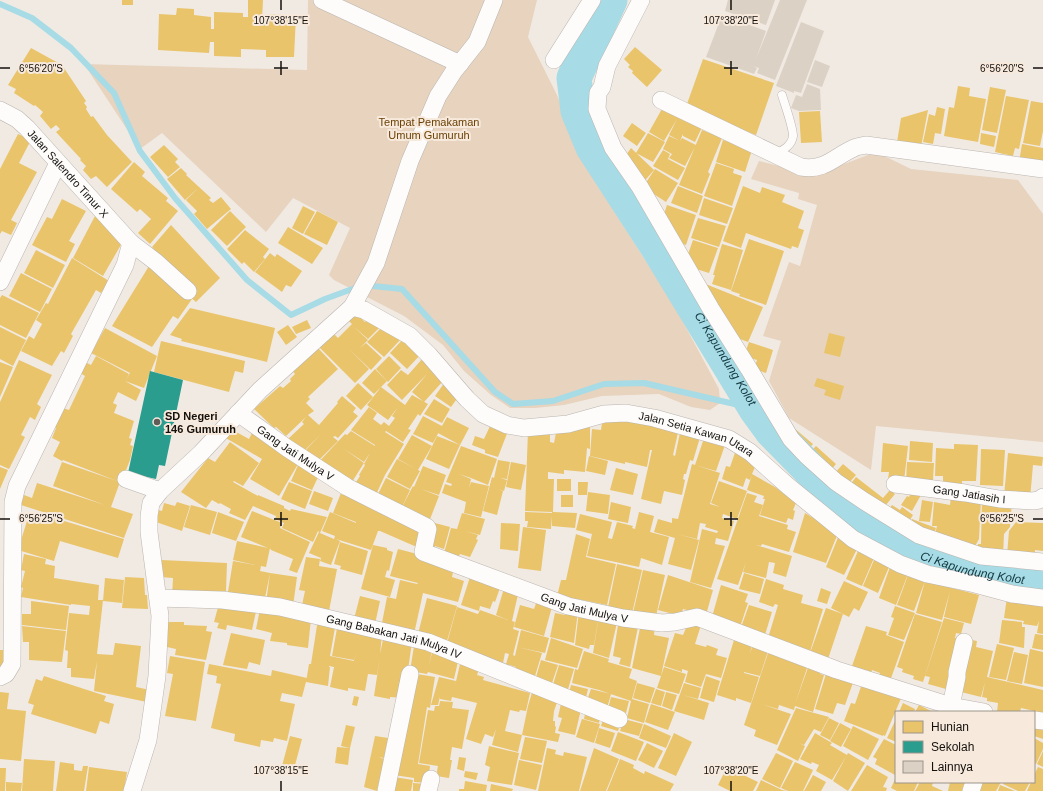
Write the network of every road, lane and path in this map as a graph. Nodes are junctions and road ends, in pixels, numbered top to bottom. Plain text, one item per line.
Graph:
1 (322, 0) edge
2 (494, 0) edge
3 (592, 0) edge
4 (641, 0) edge
5 (554, 60) dead end
6 (460, 64) junction
7 (782, 95) dead end
8 (661, 100) dead end
9 (0, 110) edge
10 (773, 154) junction
11 (58, 163) junction
12 (1043, 169) edge
13 (131, 243) junction
14 (0, 282) edge
15 (188, 291) dead end
16 (354, 302) junction
17 (238, 413) junction
18 (126, 479) dead end
19 (895, 484) dead end
20 (160, 491) junction
21 (1043, 497) edge
22 (1043, 562) edge
23 (158, 598) junction
24 (1043, 598) edge
25 (964, 642) dead end
26 (410, 674) dead end
27 (0, 677) edge
28 (951, 706) junction
29 (978, 711) edge
30 (619, 719) dead end
31 (132, 791) edge
32 (386, 791) edge

1 - 6 street
2 - 6 street
3 - 5 street
4 - 22 street
6 - 16 street
7 - 10 lane
8 - 10 street
9 - 11 street, Jalan Salendro Timur X
10 - 12 street
11 - 13 street, Jalan Salendro Timur X
11 - 14 street
13 - 15 street, Jalan Salendro Timur X
13 - 27 street
16 - 17 street
16 - 24 street, Jalan Setia Kawan Utara
17 - 20 street
17 - 28 street, Gang Jati Mulya V
18 - 20 street
19 - 21 street, Gang Jatiasih I
20 - 23 street
23 - 30 street, Gang Babakan Jati Mulya IV
23 - 31 street
25 - 28 street
26 - 32 street
28 - 29 street, Gang Jati Mulya V

